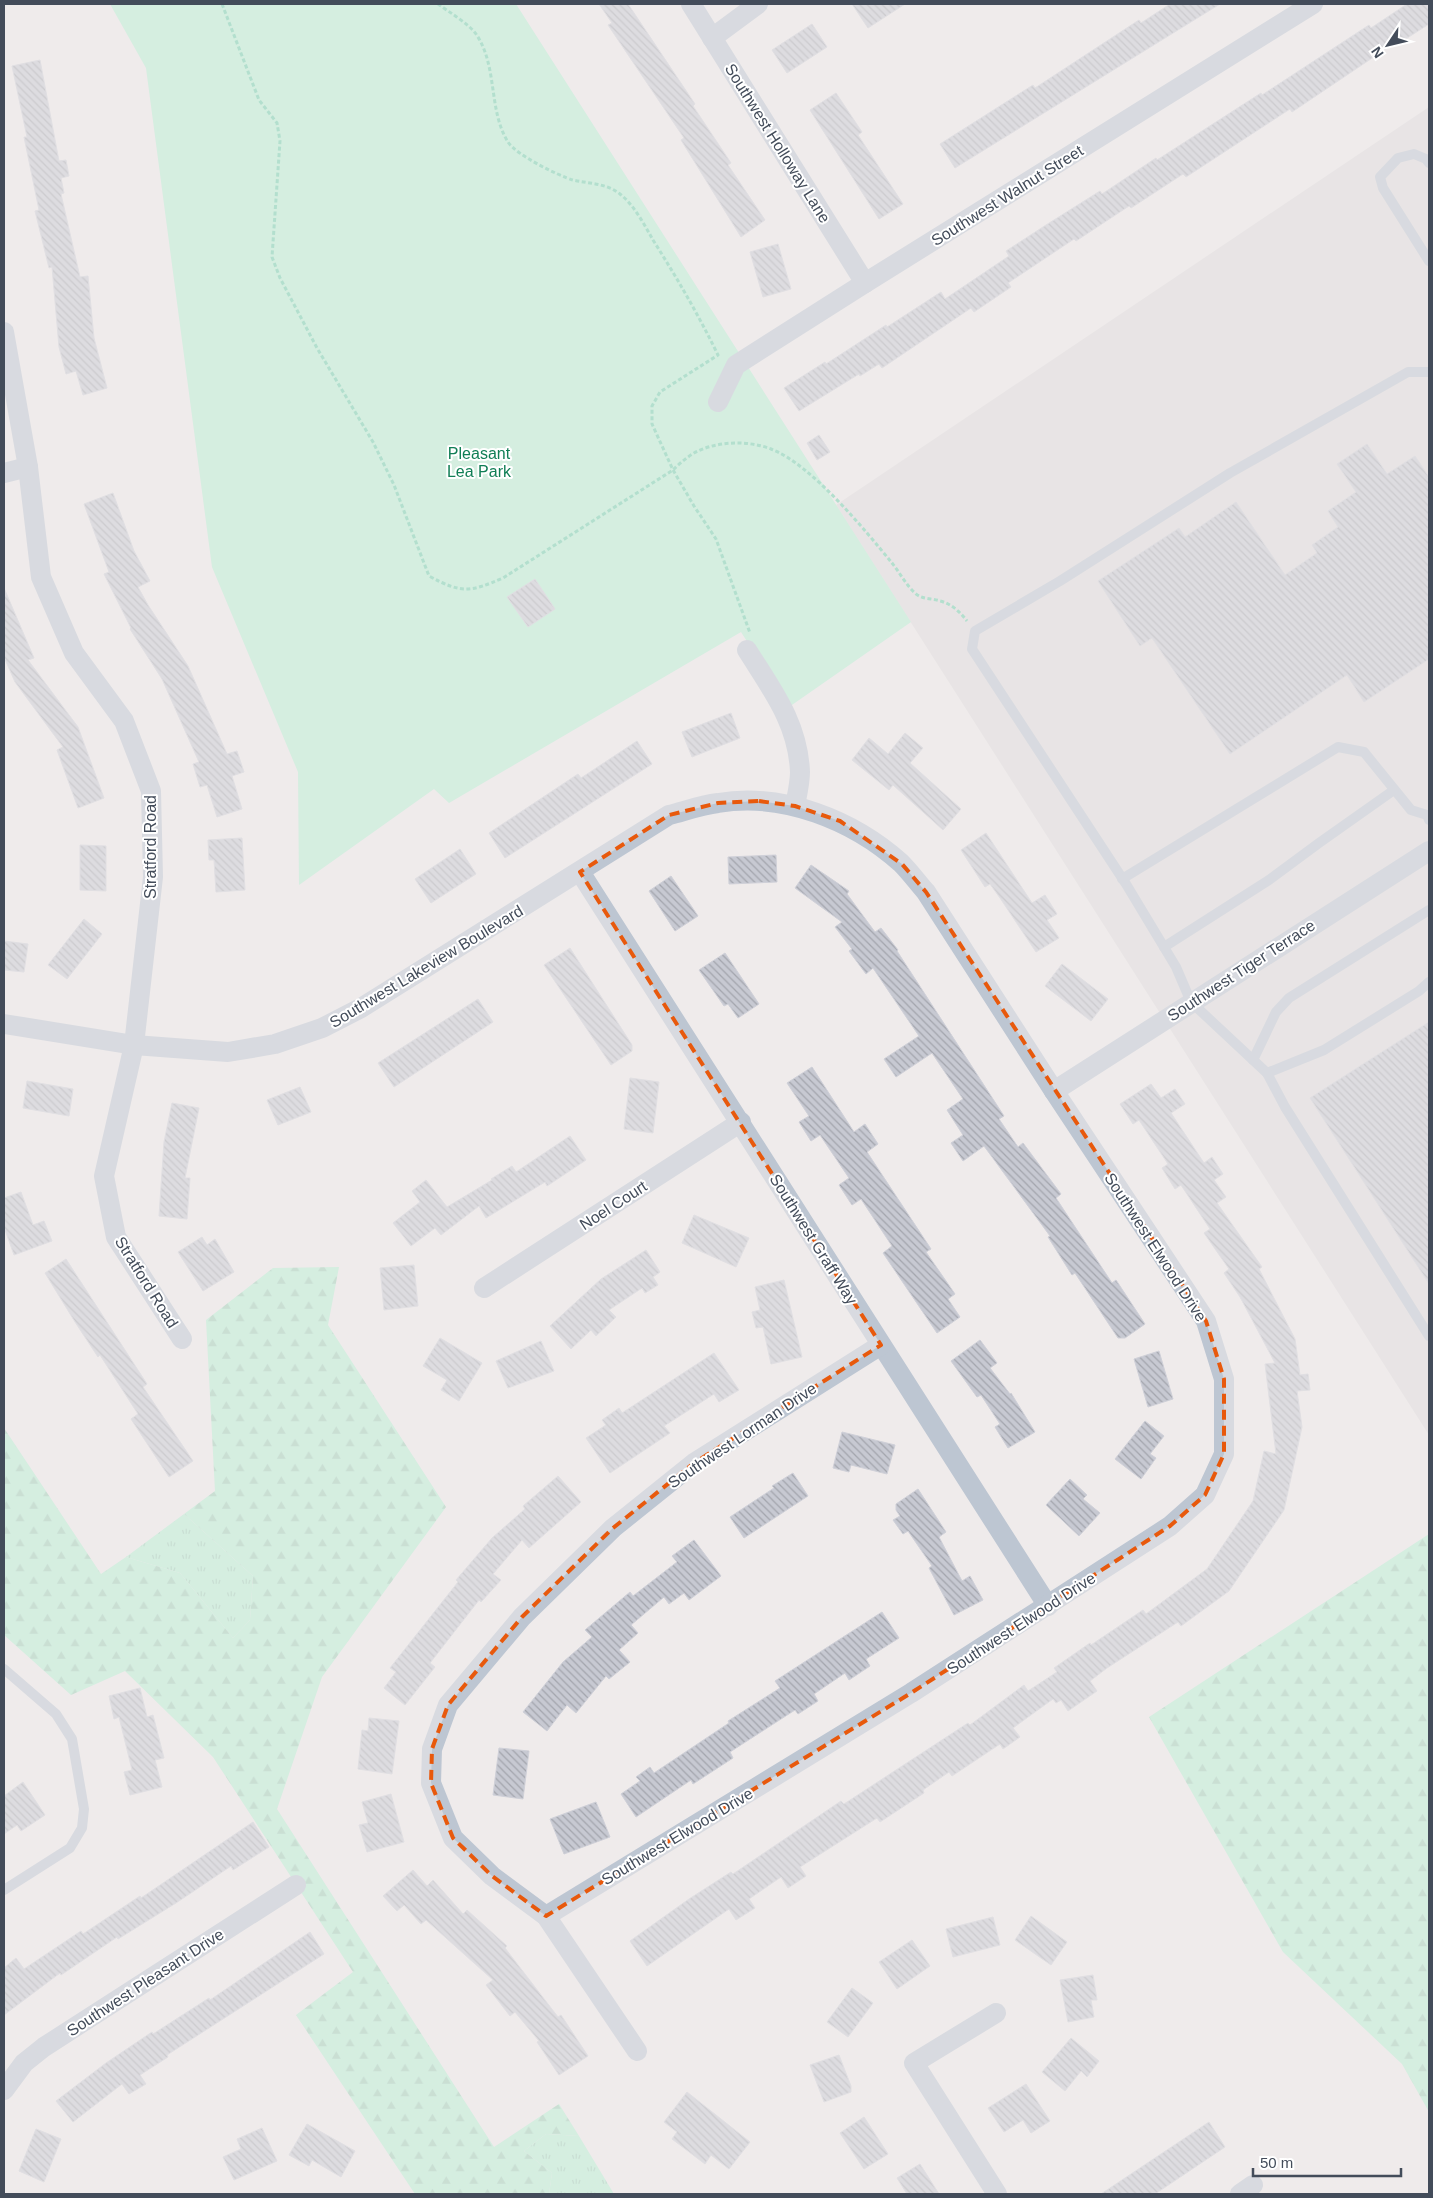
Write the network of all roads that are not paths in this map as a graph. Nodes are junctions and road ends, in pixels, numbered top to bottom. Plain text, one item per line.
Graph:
1 (690, 4) edge
2 (758, 4) edge
3 (1313, 4) edge
4 (712, 38) junction
5 (1429, 164) edge
6 (1429, 261) edge
7 (865, 283) junction
8 (4, 332) edge
9 (1429, 372) edge
10 (718, 402) dead end
11 (28, 467) junction
12 (4, 473) edge
13 (747, 650) road end
14 (1394, 790) junction
15 (795, 806) junction
16 (1429, 815) edge
17 (1429, 851) edge
18 (580, 872) junction
19 (1122, 879) junction
20 (1429, 910) edge
21 (1164, 947) junction
22 (1429, 982) edge
23 (1191, 1002) junction
24 (4, 1024) edge
25 (134, 1045) junction
26 (1253, 1060) junction
27 (1267, 1074) junction
28 (1054, 1091) junction
29 (741, 1122) junction
30 (484, 1288) dead end
31 (1429, 1336) edge
32 (182, 1339) dead end
33 (881, 1345) junction
34 (1048, 1606) junction
35 (4, 1669) edge
36 (296, 1885) dead end
37 (4, 1890) edge
38 (546, 1916) junction
39 (996, 2013) dead end
40 (637, 2051) dead end
41 (4, 2090) edge
42 (997, 2194) edge

1 - 4 street, Southwest Holloway Lane
2 - 4 street
3 - 7 street, Southwest Walnut Street
4 - 7 street, Southwest Holloway Lane
5 - 6 lane
7 - 10 street, Southwest Walnut Street
8 - 11 street, Stratford Road
9 - 19 lane
11 - 12 street
11 - 25 street, Stratford Road
13 - 15 street
14 - 16 lane
14 - 19 lane
14 - 21 lane
15 - 18 street, Southwest Lakeview Boulevard
15 - 28 street, Southwest Elwood Drive
17 - 23 street, Southwest Tiger Terrace
18 - 25 street, Southwest Lakeview Boulevard
18 - 29 street, Southwest Graff Way
19 - 21 lane
20 - 26 lane
21 - 23 lane
22 - 27 lane
23 - 26 lane
23 - 28 street, Southwest Tiger Terrace
24 - 25 street, Southwest Lakeview Boulevard
25 - 32 street, Stratford Road
26 - 27 lane
27 - 31 lane
28 - 34 street, Southwest Elwood Drive
29 - 30 street, Noel Court
29 - 33 street, Southwest Graff Way
33 - 34 street, Southwest Graff Way
33 - 38 street, Southwest Lorman Drive
34 - 38 street, Southwest Elwood Drive
35 - 37 lane
36 - 41 street, Southwest Pleasant Drive
38 - 40 street, Southwest Lorman Drive
39 - 42 street

